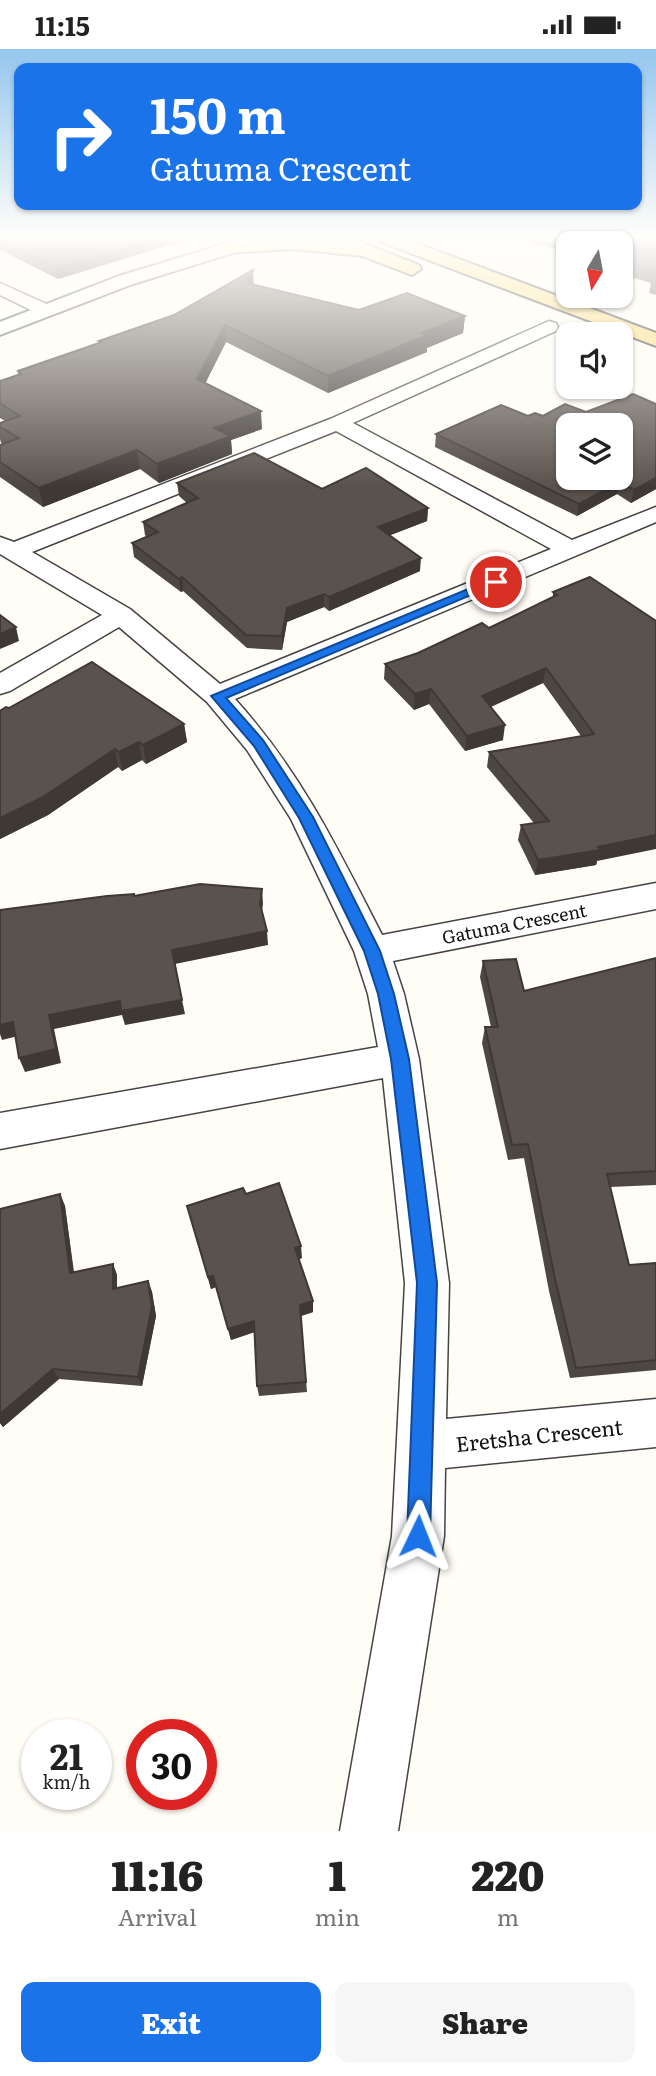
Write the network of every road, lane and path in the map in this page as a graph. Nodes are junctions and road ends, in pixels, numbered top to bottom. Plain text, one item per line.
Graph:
1 (19, 321) edge
2 (536, 321) edge
3 (601, 321) edge
4 (0, 329) edge
5 (556, 330) edge
6 (556, 332) edge
7 (656, 340) edge
8 (337, 423) junction
9 (656, 514) edge
10 (7, 547) edge
11 (572, 550) junction
12 (121, 615) junction
13 (0, 685) edge
14 (217, 696) junction
15 (656, 895) edge
16 (372, 951) junction
17 (400, 1059) junction
18 (0, 1131) edge
19 (656, 1423) edge
20 (422, 1446) junction
21 (369, 1831) edge

1 - 4 street
2 - 5 main road
3 - 7 main road
6 - 8 street
8 - 10 street
8 - 11 street
9 - 11 street
10 - 12 street
11 - 14 street
12 - 13 street
12 - 14 street
14 - 16 street
15 - 16 street, Gatuma Crescent
16 - 17 street
17 - 18 street
17 - 20 street
19 - 20 street, Eretsha Crescent
20 - 21 street

